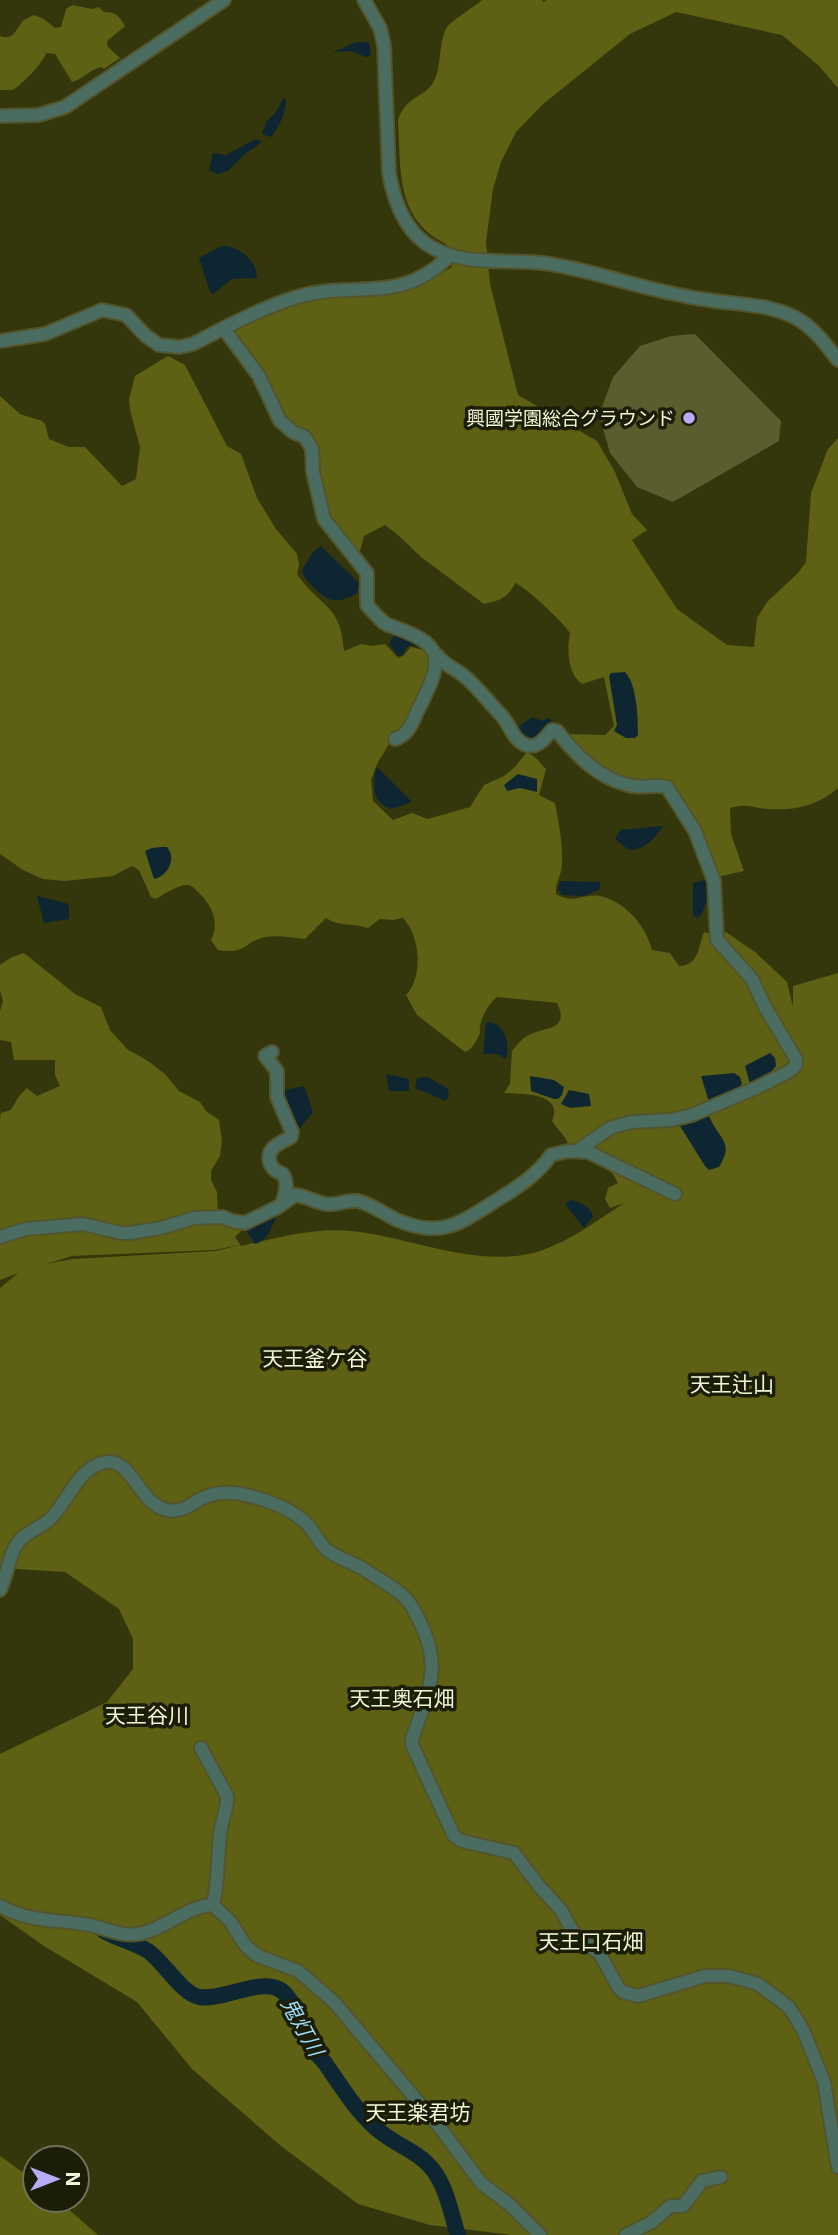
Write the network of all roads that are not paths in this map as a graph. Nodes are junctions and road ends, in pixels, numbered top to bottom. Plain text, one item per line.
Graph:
1 (224, 0) edge
2 (365, 0) edge
3 (0, 116) edge
4 (450, 255) junction
5 (223, 329) junction
6 (0, 341) edge
7 (838, 360) edge
8 (435, 656) junction
9 (395, 739) dead end
10 (272, 1052) dead end
11 (577, 1151) junction
12 (675, 1194) dead end
13 (282, 1204) junction
14 (0, 1237) edge
15 (0, 1590) edge
16 (201, 1748) dead end
17 (213, 1905) junction
18 (0, 1906) edge
19 (838, 2167) edge
20 (721, 2177) dead end
21 (540, 2235) edge
22 (626, 2235) edge

1 - 3 street
2 - 4 street
4 - 5 street
4 - 7 street
5 - 6 street
5 - 8 street
8 - 9 street
8 - 11 street
10 - 13 street
11 - 12 street
11 - 13 street
13 - 14 street
15 - 19 street
16 - 17 street
17 - 18 street
17 - 21 street
20 - 22 street

